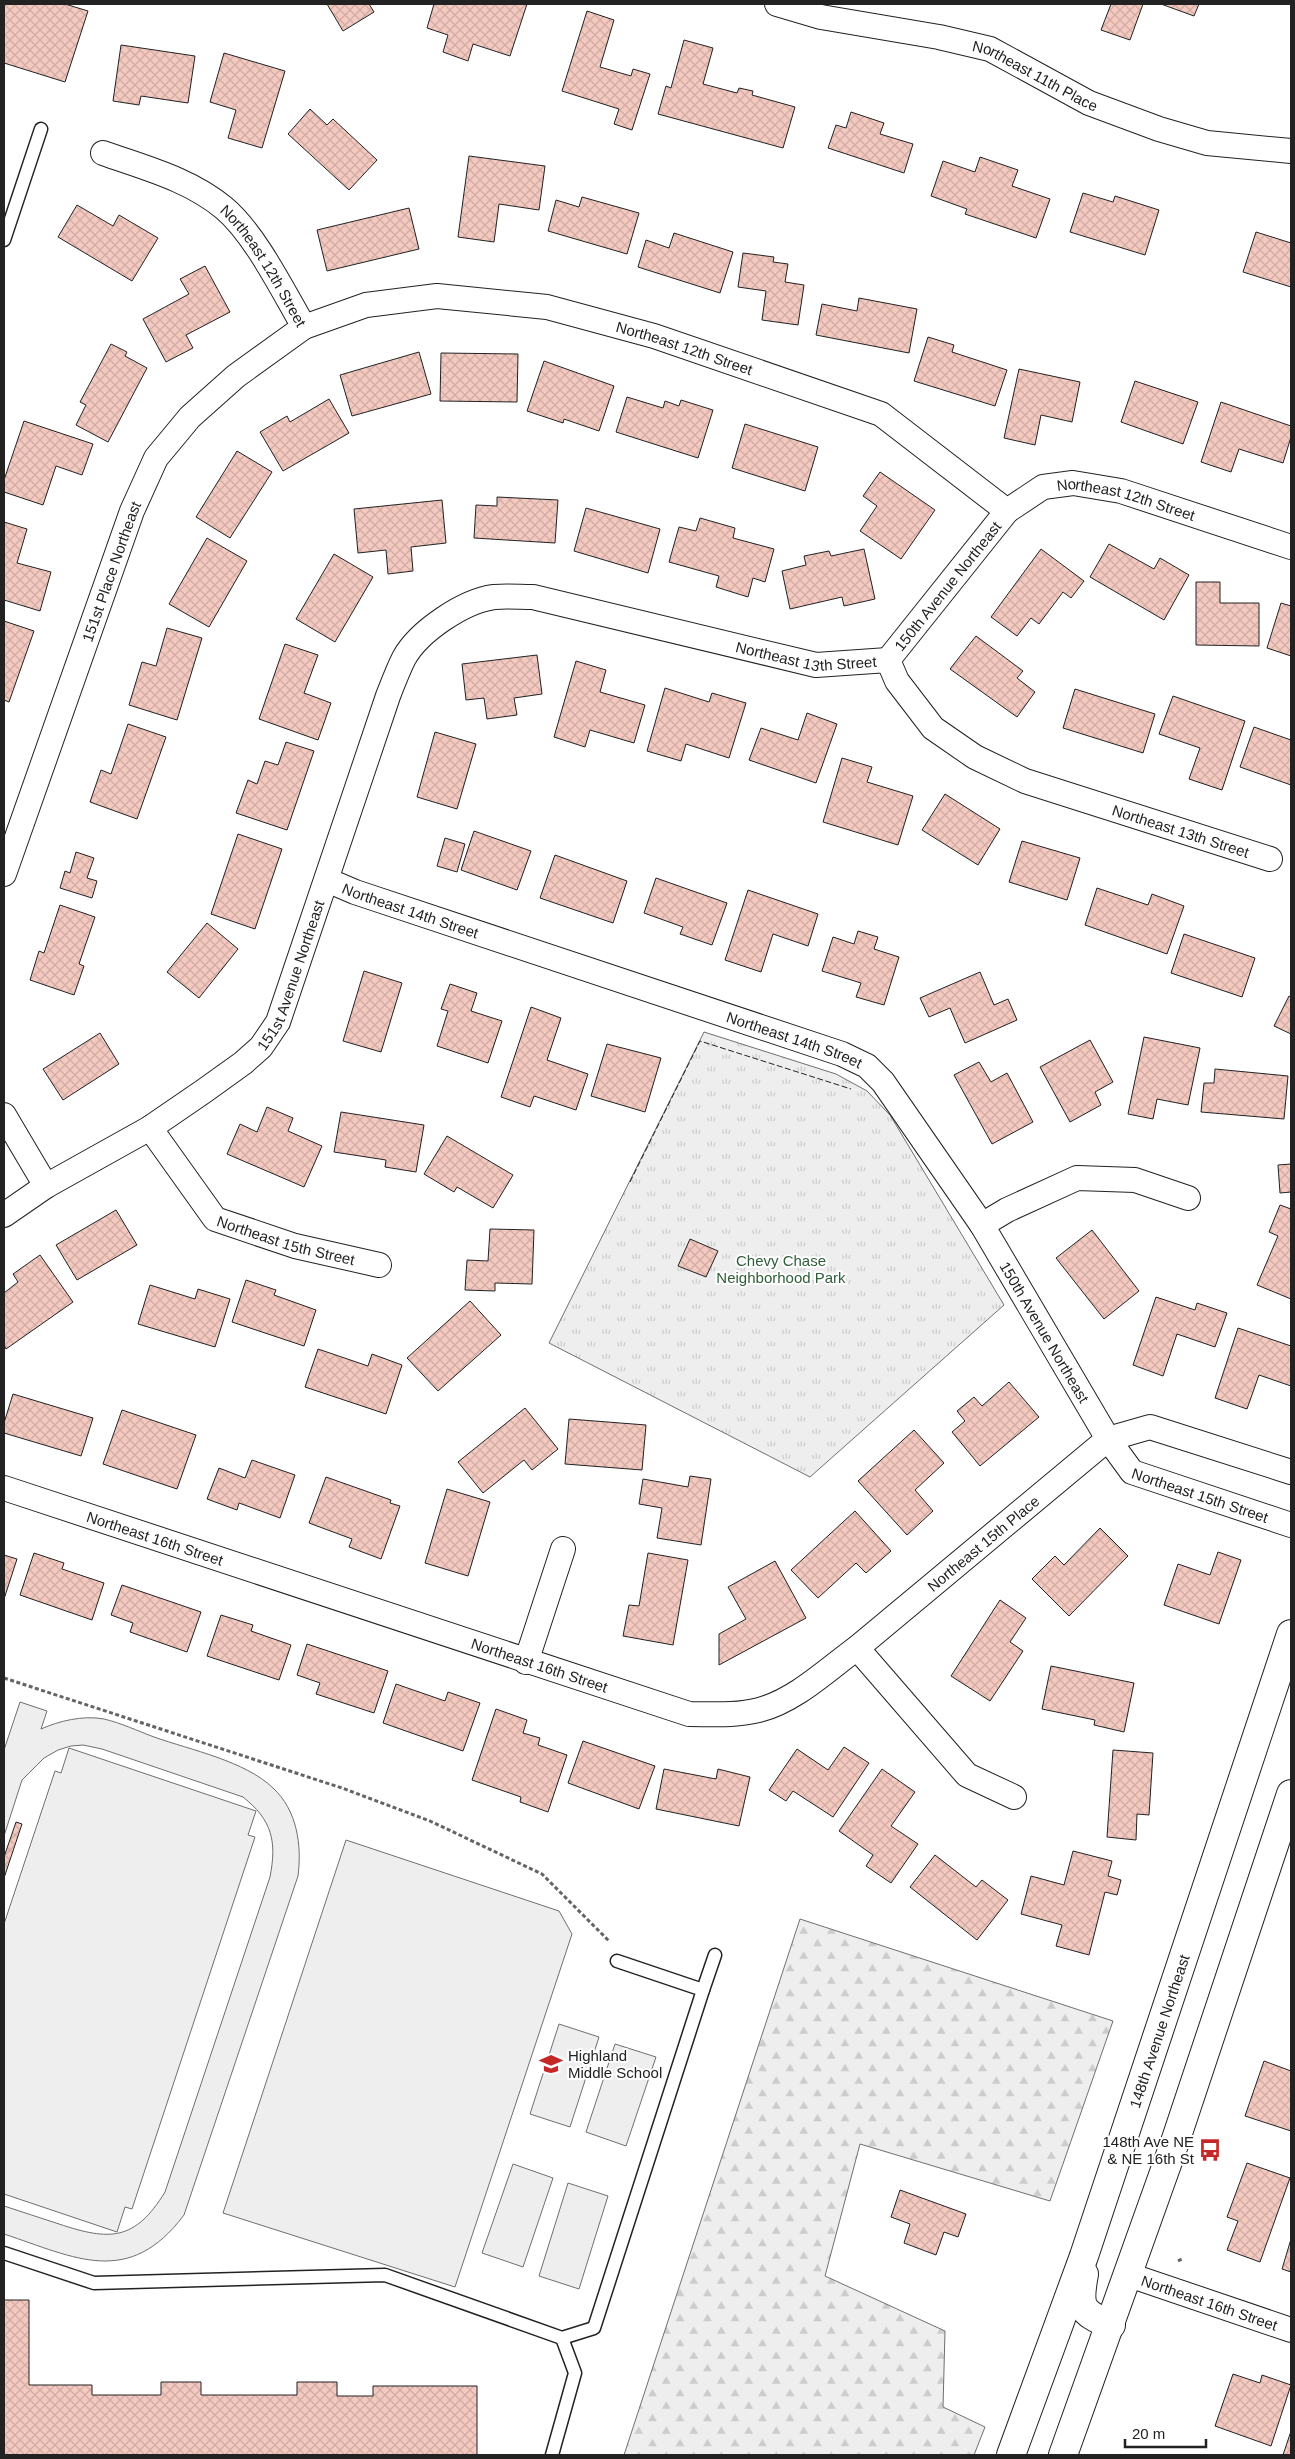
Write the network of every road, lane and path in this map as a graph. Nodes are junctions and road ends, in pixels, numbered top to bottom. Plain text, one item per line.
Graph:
1 (777, 4) edge
2 (41, 128) dead end
3 (1291, 151) edge
4 (103, 154) dead end
5 (4, 240) edge
6 (304, 327) junction
7 (1007, 511) junction
8 (1291, 547) edge
9 (439, 622) joint
10 (888, 660) junction
11 (1270, 859) dead end
12 (4, 874) edge
13 (327, 880) junction
14 (4, 1115) edge
15 (150, 1128) junction
16 (46, 1186) junction
17 (1188, 1198) dead end
18 (4, 1216) edge
19 (982, 1225) junction
20 (379, 1265) dead end
21 (1108, 1439) junction
22 (1291, 1472) edge
23 (4, 1488) edge
24 (1291, 1525) edge
25 (563, 1549) dead end
26 (1291, 1634) edge
27 (857, 1648) junction
28 (526, 1662) junction
29 (4, 1678) edge
30 (1291, 1794) edge
31 (1014, 1797) dead end
32 (714, 1955) dead end
33 (617, 1961) joint
34 (703, 1990) junction
35 (1098, 2214) junction
36 (4, 2253) edge
37 (1128, 2275) junction
38 (1111, 2325) junction
39 (1291, 2330) edge
40 (562, 2338) junction
41 (552, 2455) edge
42 (1010, 2455) edge
43 (1063, 2455) edge

1 - 3 street, Northeast 11th Place
2 - 5 lane
4 - 6 street, Northeast 12th Street
6 - 7 street, Northeast 12th Street
6 - 12 street, 151st Place Northeast
7 - 8 street, Northeast 12th Street
7 - 10 street, 150th Avenue Northeast
9 - 10 street, Northeast 13th Street
9 - 13 street, 151st Avenue Northeast
10 - 11 street, Northeast 13th Street
13 - 15 street, 151st Avenue Northeast
13 - 19 street, Northeast 14th Street
14 - 16 street
15 - 16 street, 151st Avenue Northeast
15 - 20 street, Northeast 15th Street
16 - 18 street, 151st Avenue Northeast
17 - 19 street
19 - 21 street, 150th Avenue Northeast
21 - 22 street
21 - 24 street, Northeast 15th Street
21 - 27 street, Northeast 15th Place
23 - 28 street, Northeast 16th Street
25 - 28 street
26 - 35 main road, 148th Avenue Northeast
27 - 28 street, Northeast 16th Street
27 - 31 street
29 - 33 path
30 - 37 main road
32 - 34 lane
33 - 34 lane
34 - 40 lane
35 - 38 main road
35 - 42 main road, 148th Avenue Northeast
36 - 40 lane
37 - 38 main road
37 - 39 street, Northeast 16th Street
38 - 43 main road
40 - 41 lane

